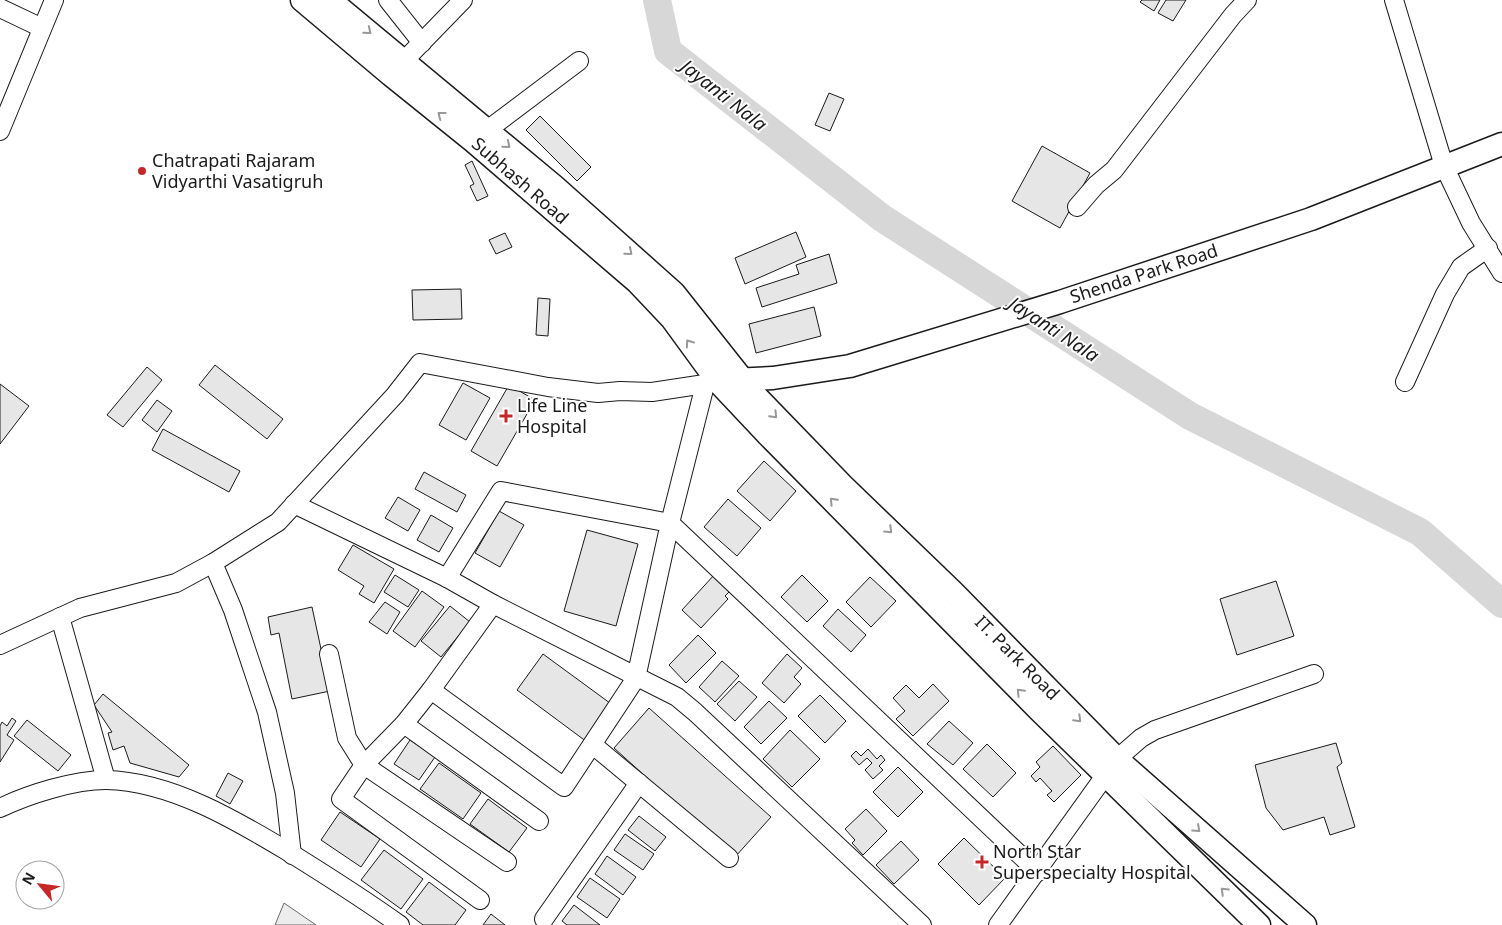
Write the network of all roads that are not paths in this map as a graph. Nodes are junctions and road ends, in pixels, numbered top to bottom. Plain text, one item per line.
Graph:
1 (54, 0) edge
2 (302, 0) edge
3 (330, 0) edge
4 (388, 0) edge
5 (463, 0) edge
6 (1247, 0) edge
7 (1394, 0) edge
8 (0, 8) edge
9 (42, 28) junction
10 (422, 42) junction
11 (580, 61) dead end
12 (398, 68) junction
13 (0, 131) edge
14 (481, 135) junction
15 (1502, 144) edge
16 (1444, 166) junction
17 (1077, 207) dead end
18 (1488, 248) junction
19 (1502, 273) edge
20 (742, 378) junction
21 (1405, 382) dead end
22 (711, 383) junction
23 (294, 504) junction
24 (670, 523) junction
25 (213, 562) junction
26 (447, 578) junction
27 (493, 604) junction
28 (60, 617) junction
29 (0, 645) edge
30 (329, 654) dead end
31 (1314, 674) dead end
32 (636, 678) junction
33 (431, 690) junction
34 (404, 724) junction
35 (593, 745) junction
36 (364, 765) junction
37 (1112, 767) junction
38 (106, 780) junction
39 (639, 783) junction
40 (0, 808) edge
41 (540, 821) dead end
42 (292, 855) junction
43 (729, 858) dead end
44 (507, 862) dead end
45 (1038, 872) junction
46 (480, 900) dead end
47 (544, 919) dead end
48 (400, 925) edge
49 (922, 925) edge
50 (998, 925) edge
51 (1259, 925) edge
52 (1304, 925) edge

1 - 9 street
2 - 12 main road, Subhash Road
3 -> 12 main road, Subhash Road
4 - 10 street
5 - 10 street
6 - 17 street
7 - 16 street
8 - 9 street
9 - 13 street
10 - 12 street
11 - 14 street
12 - 14 main road, Subhash Road
14 -> 20 main road, Subhash Road
22 -> 14 main road, Subhash Road
15 - 16 main road, Shenda Park Road
16 - 18 street
16 - 20 main road, Shenda Park Road
18 - 19 street
18 - 21 street
20 - 22 main road, Shenda Park Road
20 -> 37 main road, IT. Park Road
22 - 23 street
22 - 24 street
37 -> 22 main road, IT. Park Road
23 - 25 street
23 - 26 street
24 - 26 street
24 - 32 street
24 - 45 street
25 - 28 street
25 - 42 street
26 - 27 street
27 - 32 street
27 - 33 street
28 - 29 street
28 - 38 street
30 - 36 street
31 - 37 street
32 - 35 street
32 - 49 street
33 - 34 street
33 - 35 street
34 - 36 street
34 - 41 street
35 - 39 street
36 - 44 street
36 - 46 street
37 - 45 street
51 -> 37 main road, IT. Park Road
37 -> 52 main road, IT. Park Road
38 - 40 street
38 - 42 street
39 - 43 street
39 - 47 street
42 - 48 street
45 - 50 street

